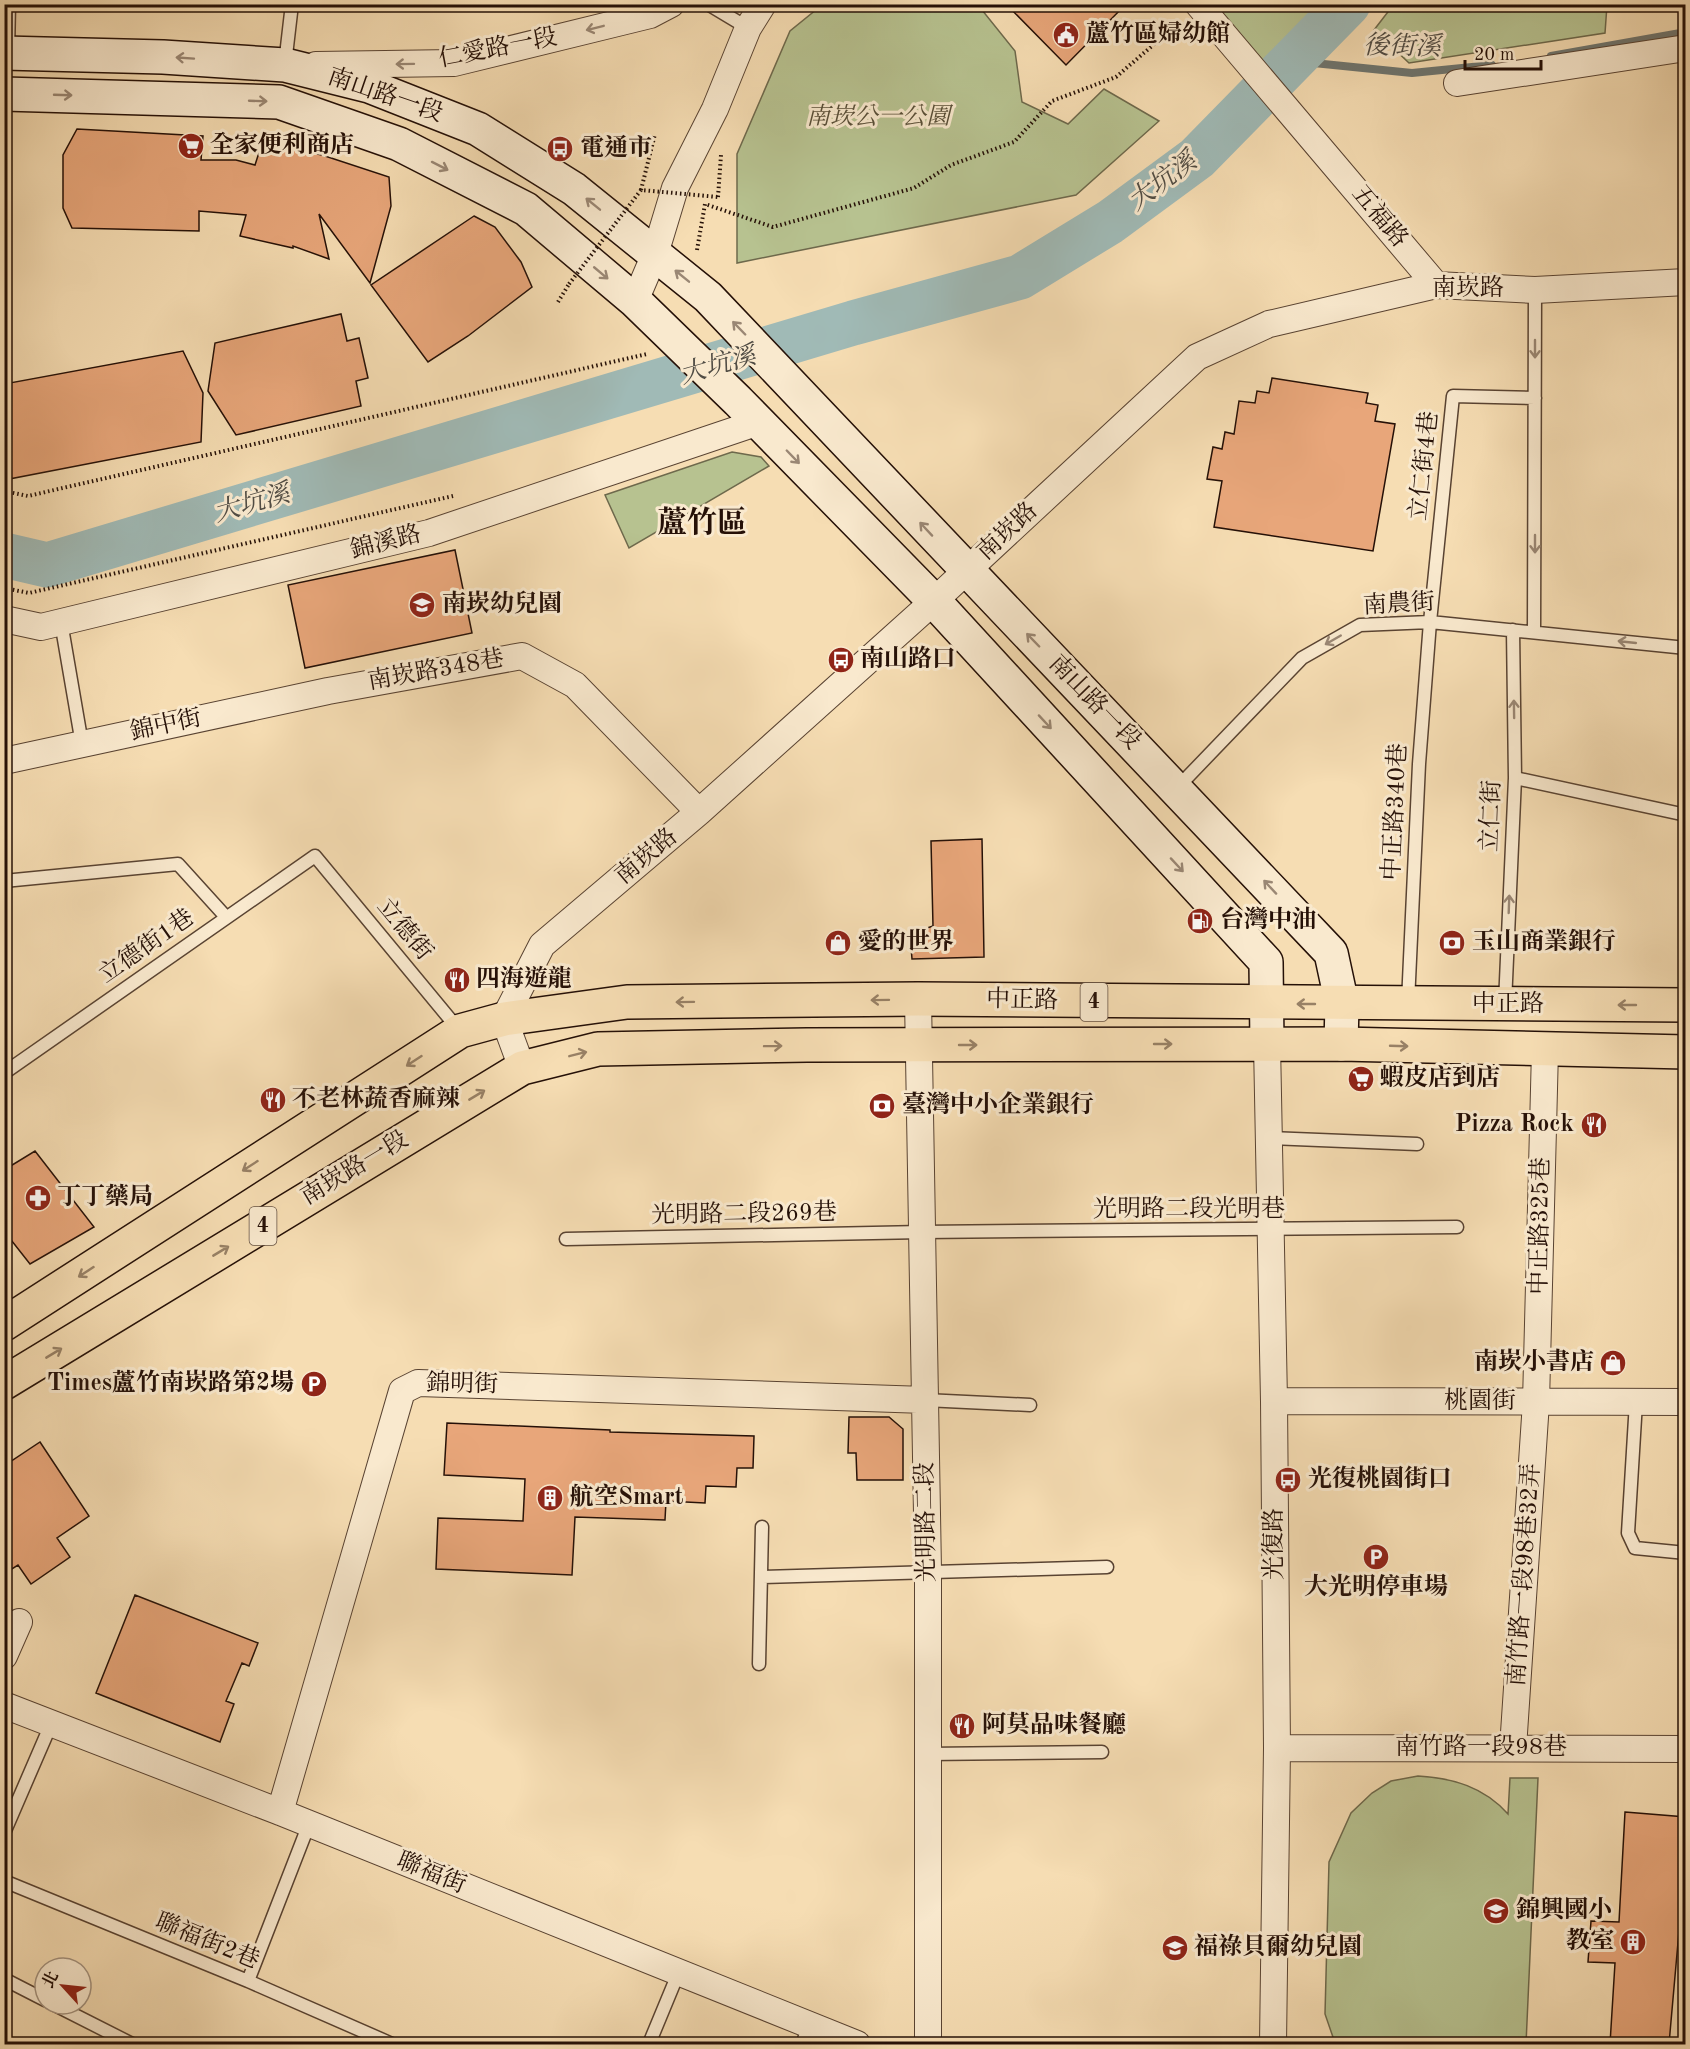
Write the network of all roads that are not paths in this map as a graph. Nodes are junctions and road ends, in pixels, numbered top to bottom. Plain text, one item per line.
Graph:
1 (9, 4) edge
2 (292, 4) edge
3 (671, 4) edge
4 (708, 4) edge
5 (762, 4) edge
6 (1199, 5) edge
7 (748, 28) junction
8 (1686, 48) edge
9 (6, 53) edge
10 (285, 65) junction
11 (1456, 83) dead end
12 (4, 94) edge
13 (655, 254) junction
14 (1686, 282) edge
15 (1436, 285) junction
16 (1535, 290) junction
17 (635, 301) junction
18 (1535, 398) junction
19 (748, 411) junction
20 (966, 572) junction
21 (934, 601) junction
22 (4, 620) edge
23 (61, 622) junction
24 (1430, 622) junction
25 (1513, 630) junction
26 (1534, 631) junction
27 (1686, 648) edge
28 (328, 691) joint
29 (82, 744) junction
30 (4, 761) edge
31 (1515, 778) junction
32 (1177, 788) junction
33 (699, 812) junction
34 (1686, 815) edge
35 (315, 856) joint
36 (4, 881) edge
37 (226, 917) junction
38 (918, 999) junction
39 (1267, 1003) junction
40 (1342, 1004) junction
41 (1408, 1005) junction
42 (1505, 1005) junction
43 (1686, 1005) edge
44 (504, 1019) junction
45 (460, 1031) junction
46 (1267, 1044) junction
47 (1341, 1044) junction
48 (918, 1046) junction
49 (1545, 1050) junction
50 (1686, 1052) edge
51 (522, 1068) junction
52 (4, 1073) edge
53 (1269, 1138) junction
54 (1417, 1144) dead end
55 (1456, 1227) dead end
56 (1269, 1230) junction
57 (922, 1232) junction
58 (566, 1239) dead end
59 (4, 1324) edge
60 (4, 1383) edge
61 (925, 1401) junction
62 (1274, 1401) junction
63 (1536, 1402) junction
64 (1635, 1402) junction
65 (1686, 1402) edge
66 (1030, 1405) dead end
67 (762, 1527) dead end
68 (1686, 1552) edge
69 (1107, 1567) dead end
70 (928, 1571) junction
71 (763, 1577) junction
72 (19, 1622) dead end
73 (4, 1656) edge
74 (759, 1664) dead end
75 (4, 1705) edge
76 (52, 1722) junction
77 (1277, 1748) junction
78 (1513, 1748) junction
79 (1686, 1749) edge
80 (1102, 1752) dead end
81 (926, 1754) junction
82 (280, 1812) junction
83 (309, 1824) junction
84 (4, 1833) edge
85 (4, 1881) edge
86 (678, 1974) junction
87 (4, 1979) edge
88 (248, 1981) junction
89 (33, 1994) edge
90 (77, 2016) edge
91 (806, 2036) edge
92 (132, 2044) edge
93 (392, 2044) edge
94 (649, 2044) edge
95 (857, 2044) edge
96 (928, 2044) edge
97 (1273, 2044) edge

1 - 9 lane
2 - 10 lane
3 -> 10 street, 仁愛路一段
4 - 7 lane
5 - 7 street
6 - 15 street, 五福路
7 - 13 street
8 - 11 street
10 -> 9 street, 南山路一段
13 -> 10 street, 南山路一段
12 -> 17 street, 南山路一段
13 - 17 street
20 -> 13 street, 南山路一段
14 - 16 street, 南崁路
15 - 16 street, 南崁路
15 - 20 street, 南崁路
16 -> 18 lane
17 - 19 street, 南山路一段
18 - 24 lane, 立仁街4巷
18 -> 26 lane
19 -> 21 street, 南山路一段
19 - 23 street, 錦溪路
20 - 21 street, 南崁路
32 -> 20 street, 南山路一段
21 - 33 street, 南崁路
21 -> 39 street, 南山路一段
22 - 23 street, 錦溪路
23 - 29 lane
24 - 25 lane, 南農街
24 -> 32 lane, 南農街
24 - 41 lane, 中正路340巷
25 - 26 lane, 南農街
31 -> 25 lane, 立仁街
27 -> 26 lane, 南農街
28 - 29 street, 錦中街
28 - 33 street, 南崁路348巷
29 - 30 street, 錦中街
31 - 34 lane
42 -> 31 lane, 立仁街
40 -> 32 street, 南山路一段
33 - 44 street, 南崁路
35 - 37 lane, 立德街1巷
35 - 45 lane, 立德街
36 - 37 lane
37 - 52 lane, 立德街1巷
38 - 39 main road, 中正路 / 4
38 -> 44 main road, 中正路 / 4
38 - 48 street, 光明路二段
40 -> 39 main road, 中正路 / 4
39 - 46 street, 南山路一段
40 - 41 main road, 中正路 / 4
40 - 47 street, 南山路一段
41 - 42 main road, 中正路 / 4
43 -> 42 main road, 中正路 / 4
44 - 45 main road, 4
44 - 51 street
45 -> 59 main road, 4
46 - 47 main road, 中正路 / 4
48 -> 46 main road, 中正路 / 4
46 - 53 street, 光復路
47 -> 49 main road, 中正路 / 4
51 -> 48 main road, 中正路 / 4
48 - 57 street, 光明路二段
49 - 50 main road, 中正路 / 4
49 - 63 street, 中正路325巷
60 -> 51 main road, 南崁路一段 / 4
53 - 54 lane
53 - 56 street, 光復路
55 - 56 lane, 光明路二段光明巷
56 - 57 lane, 光明路二段光明巷
56 - 62 street, 光復路
57 - 58 lane, 光明路二段269巷
57 - 61 street, 光明路二段
61 - 66 lane
61 - 70 street, 光明路二段
61 - 82 street, 錦明街
62 - 63 street, 桃園街
62 - 77 street, 光復路
63 - 64 street, 桃園街
63 - 78 street, 南竹路一段98巷32弄
64 - 65 street, 桃園街
64 - 68 lane
67 - 71 lane
69 - 70 lane
70 - 71 lane
70 - 81 street, 光明路二段
71 - 74 lane
72 - 73 street
75 - 76 street, 聯福街
76 - 82 street, 聯福街
76 - 84 lane
77 - 78 street, 南竹路一段98巷
77 - 97 street, 光復路
78 - 79 street, 南竹路一段98巷
80 - 81 lane
81 - 96 street, 光明路二段
82 - 83 street, 聯福街
83 - 86 street, 聯福街
83 - 88 lane
85 - 88 lane, 聯福街2巷
86 - 91 street, 聯福街
86 - 94 lane
87 - 89 lane
88 - 93 lane, 聯福街2巷
90 - 92 lane
91 - 95 street, 聯福街

